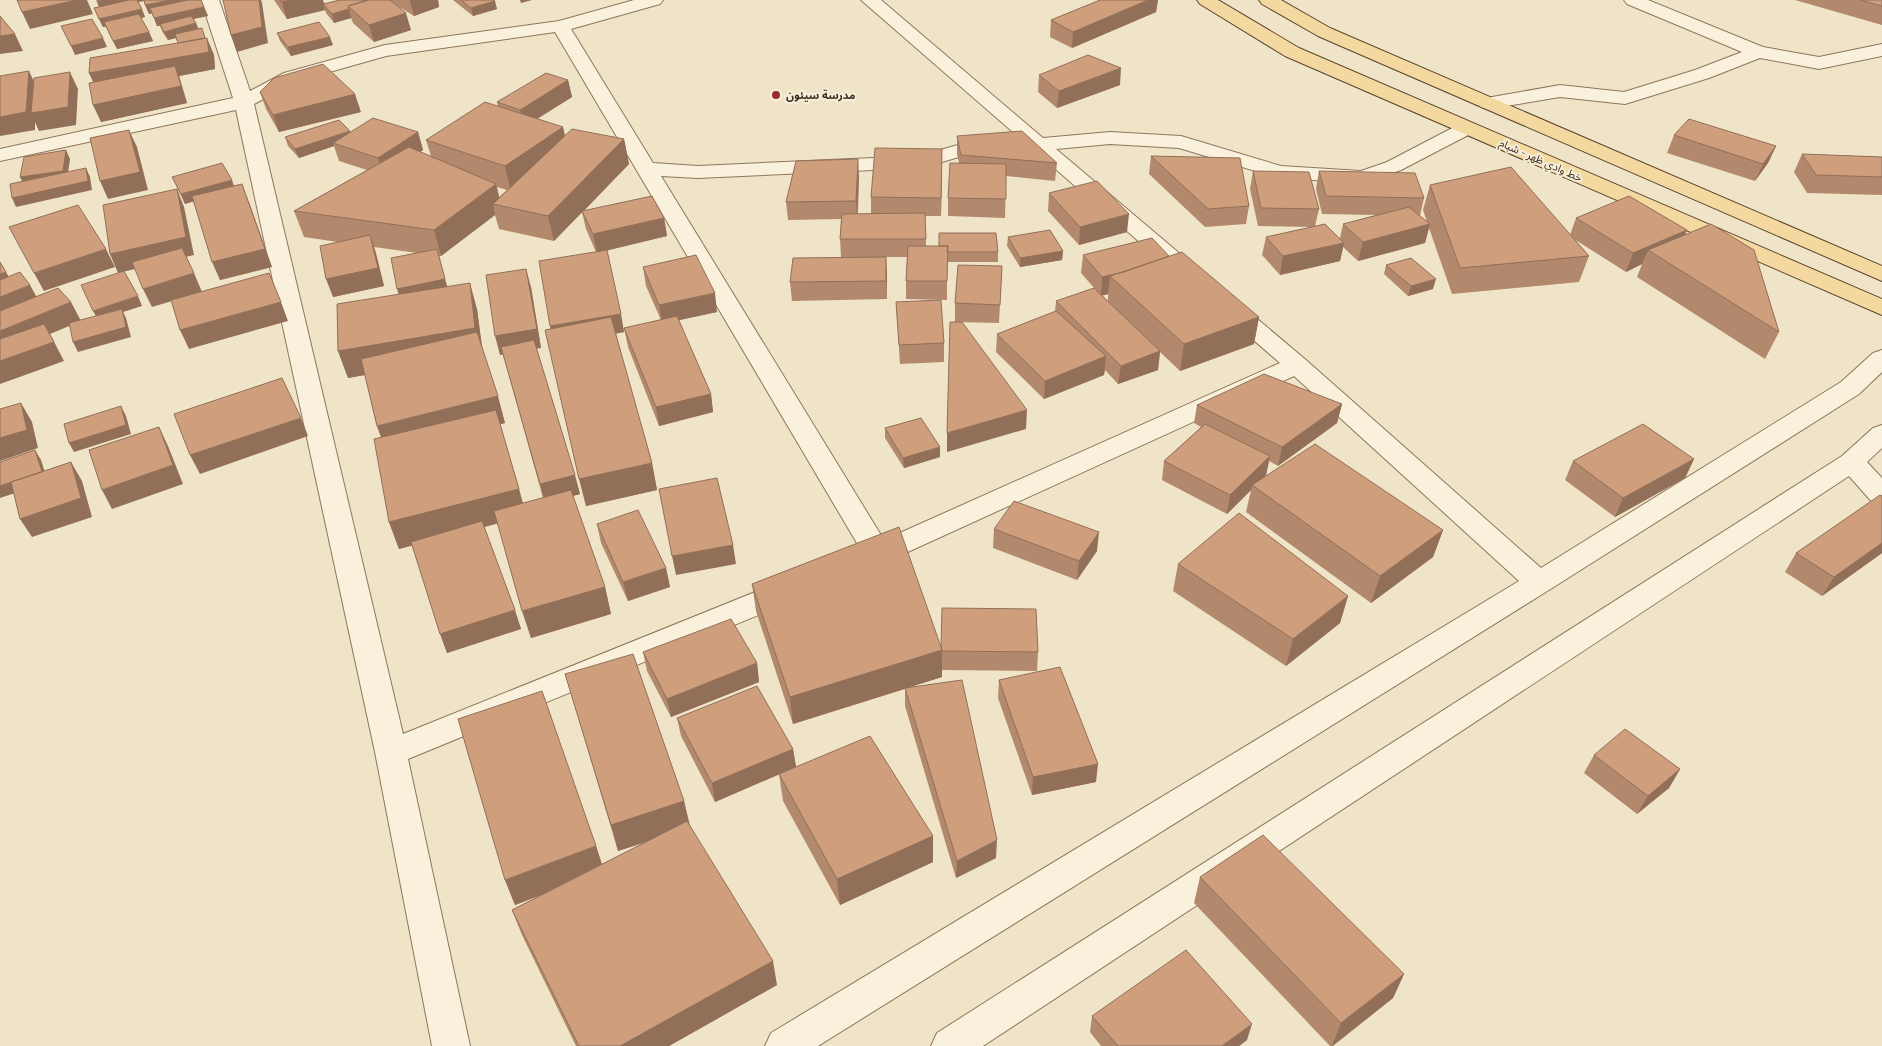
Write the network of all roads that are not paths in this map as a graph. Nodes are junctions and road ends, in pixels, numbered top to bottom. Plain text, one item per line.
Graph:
1 (210, 0) edge
2 (654, 0) edge
3 (870, 0) edge
4 (1206, 0) edge
5 (1268, 0) edge
6 (1632, 0) edge
7 (560, 26) junction
8 (1882, 50) edge
9 (1758, 52) junction
10 (244, 102) junction
11 (1488, 103) junction
12 (1467, 128) junction
13 (1032, 138) junction
14 (0, 155) edge
15 (645, 169) junction
16 (1882, 274) edge
17 (1882, 308) edge
18 (1882, 358) edge
19 (1297, 365) junction
20 (1882, 434) edge
21 (1852, 462) junction
22 (1882, 495) edge
23 (878, 554) junction
24 (850, 565) edge
25 (814, 580) edge
26 (1539, 582) junction
27 (390, 752) junction
28 (451, 1046) edge
29 (784, 1046) edge
30 (950, 1046) edge

1 - 10 street
2 - 7 street
3 - 13 street
4 - 12 main road, خط وادي ظهر - شبام
5 - 11 main road
6 - 9 street
7 - 10 street
7 - 15 street
8 - 9 street
9 - 11 street
10 - 14 street
10 - 27 street
11 - 16 main road
12 - 13 street
12 - 17 main road, خط وادي ظهر - شبام
13 - 15 street
13 - 19 street
15 - 23 street
18 - 26 street
19 - 23 street
19 - 26 street
20 - 21 street
21 - 22 street
21 - 30 street
23 - 24 street
25 - 27 street
26 - 29 street
27 - 28 street

